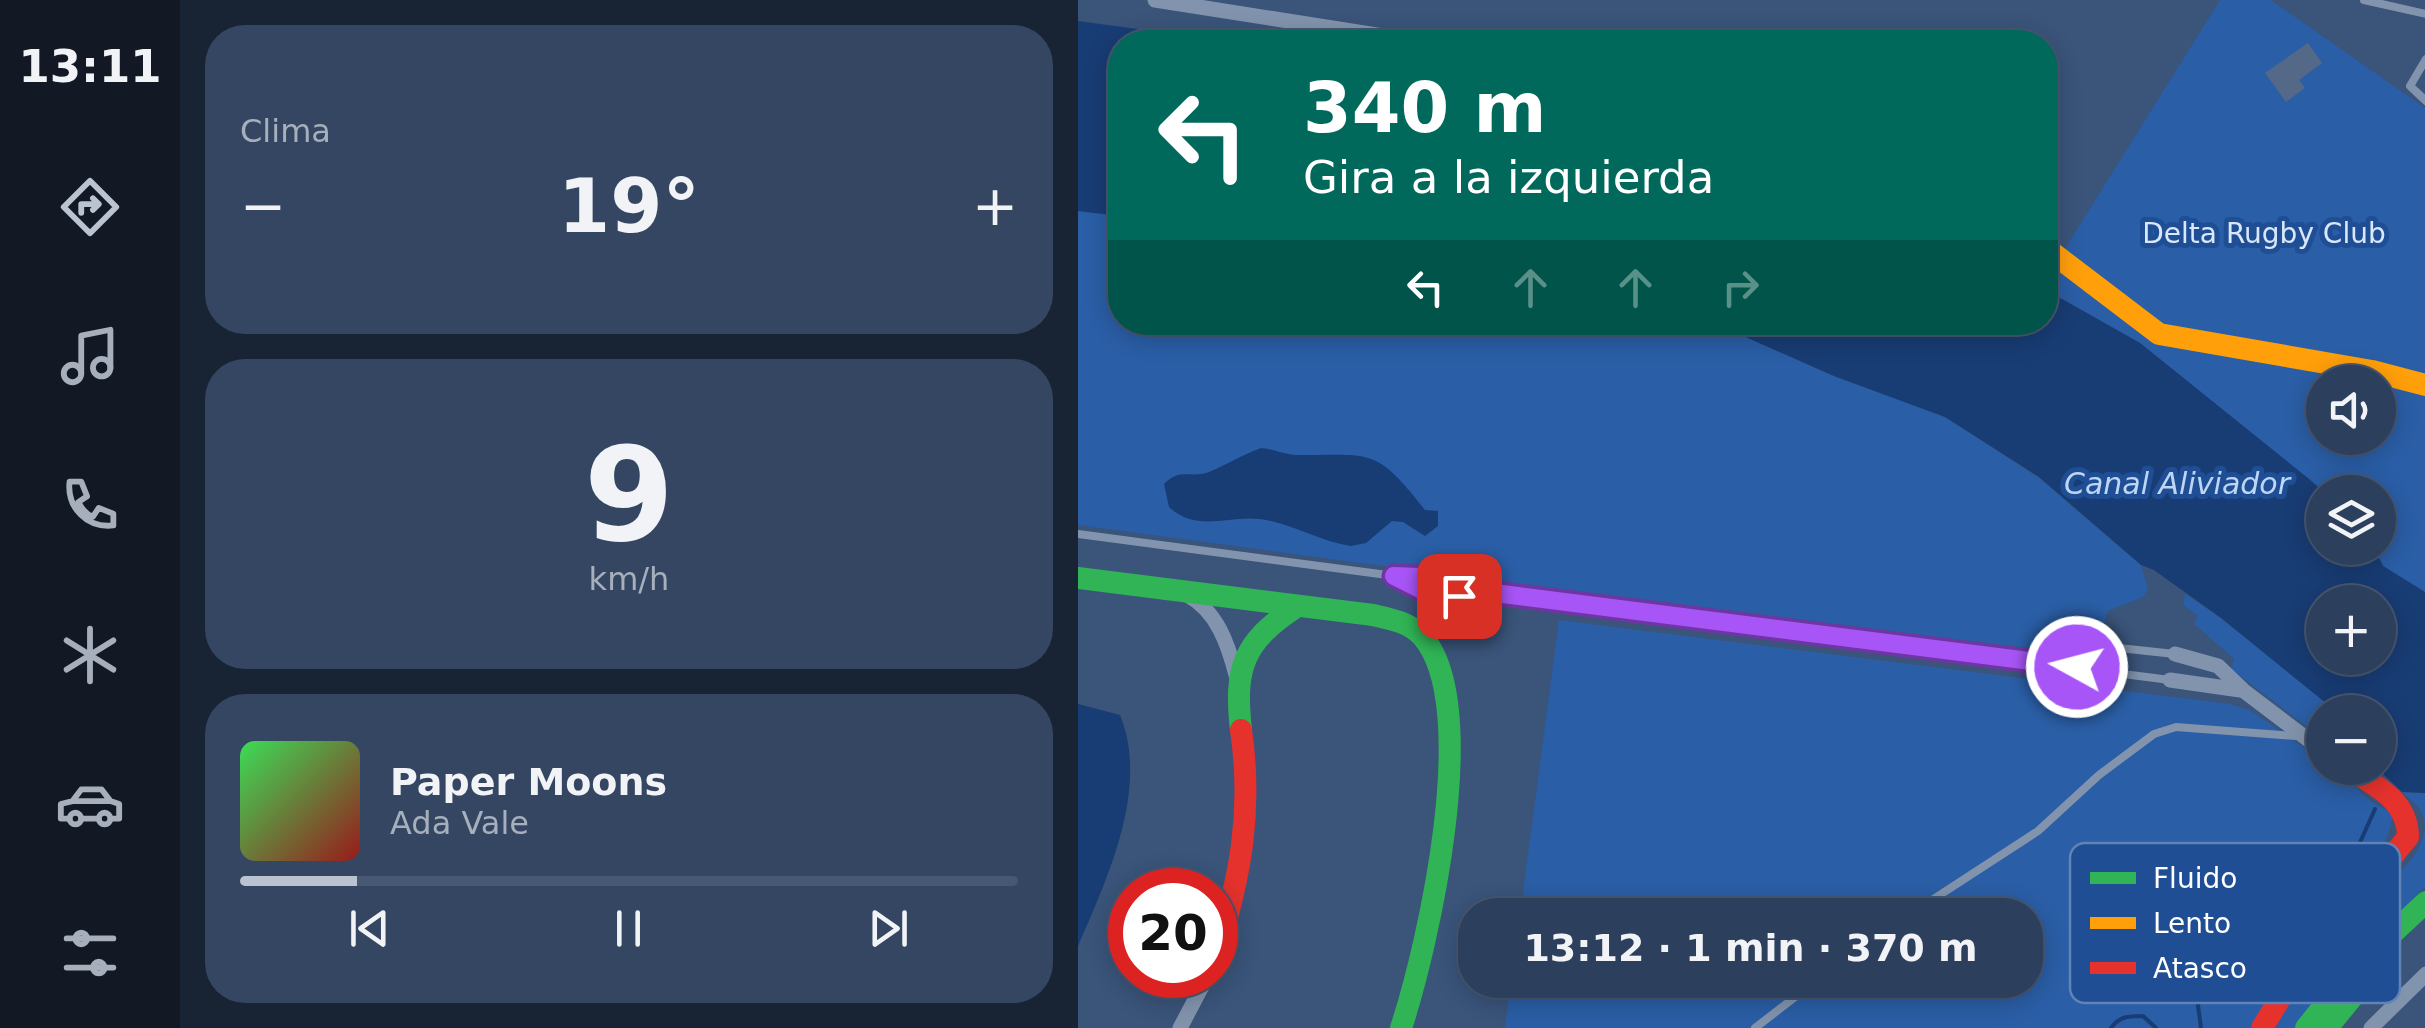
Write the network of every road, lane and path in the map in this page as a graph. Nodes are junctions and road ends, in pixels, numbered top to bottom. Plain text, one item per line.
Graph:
1 (1155, 0) edge
2 (2364, 0) edge
3 (2426, 14) edge
4 (1345, 30) edge
5 (2426, 59) edge
6 (2426, 101) edge
7 (2058, 257) edge
8 (2426, 385) edge
9 (1078, 534) edge
10 (1394, 576) junction
11 (1078, 578) edge
12 (1179, 591) junction
13 (1487, 592) junction
14 (1296, 607) junction
15 (2180, 655) junction
16 (2077, 667) junction
17 (1237, 679) junction
18 (2177, 681) junction
19 (2244, 691) junction
20 (2301, 736) junction
21 (2306, 739) edge
22 (2372, 785) edge
23 (2400, 847) edge
24 (1237, 868) edge
25 (1936, 898) edge
26 (2426, 902) edge
27 (2426, 921) edge
28 (2400, 926) edge
29 (2400, 945) edge
30 (2426, 974) edge
31 (1196, 998) edge
32 (1794, 998) edge
33 (2400, 1000) edge
34 (2277, 1003) edge
35 (2326, 1003) edge
36 (2347, 1003) edge
37 (2396, 1003) edge
38 (1180, 1028) edge
39 (1401, 1028) edge
40 (1756, 1028) edge
41 (2262, 1028) edge
42 (2306, 1028) edge
43 (2327, 1028) edge
44 (2371, 1028) edge

1 - 4 street
2 - 3 lane
5 - 6 lane
7 - 8 street
9 - 10 lane
10 - 13 lane
10 - 13 lane
11 - 12 street
12 - 14 street
12 - 17 street
13 - 16 lane
14 - 17 street
14 - 39 street
15 - 16 lane
15 - 18 street
15 - 19 street
16 - 18 lane
17 - 24 street
18 - 19 street
19 - 20 street
20 - 21 street
20 - 25 lane
22 - 23 street
26 - 28 street
27 - 29 street
30 - 33 street
31 - 38 street
32 - 40 lane
34 - 41 street
35 - 42 street
36 - 43 street
37 - 44 street

